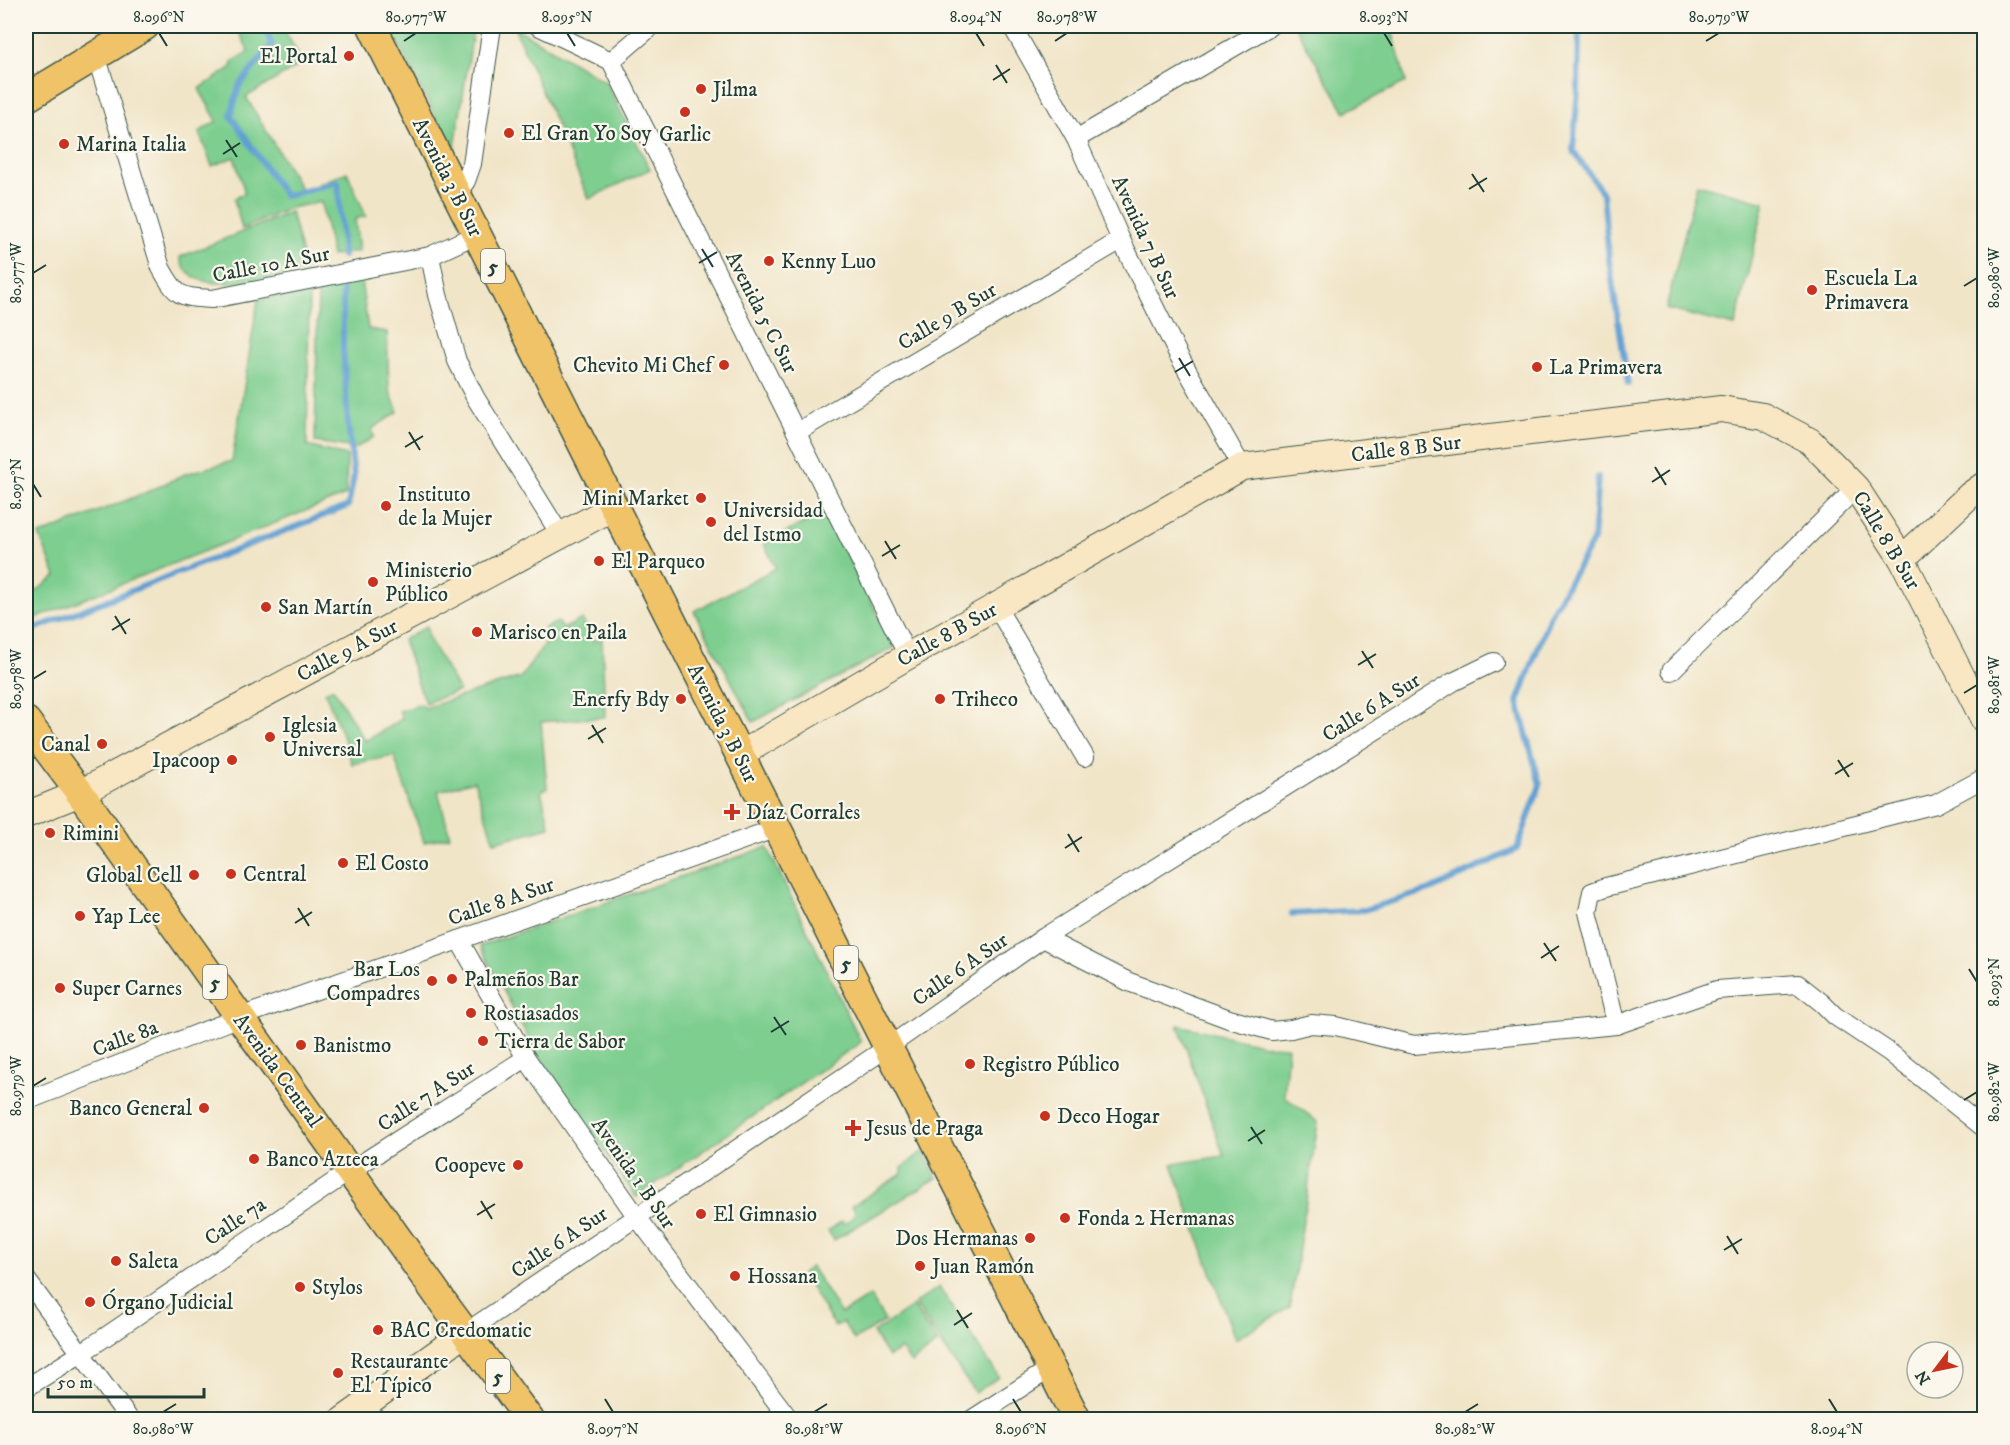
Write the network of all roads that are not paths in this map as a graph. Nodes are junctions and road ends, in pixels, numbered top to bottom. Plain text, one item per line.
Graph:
1 (145, 26) edge
2 (372, 26) edge
3 (492, 26) edge
4 (538, 26) edge
5 (652, 26) edge
6 (1012, 26) edge
7 (1270, 26) edge
8 (96, 55) junction
9 (611, 61) junction
10 (26, 98) edge
11 (1076, 140) junction
12 (457, 194) junction
13 (477, 234) junction
14 (1121, 240) junction
15 (430, 256) junction
16 (797, 432) junction
17 (1242, 467) junction
18 (1984, 484) edge
19 (1856, 488) junction
20 (614, 507) junction
21 (561, 536) junction
22 (1902, 560) junction
23 (996, 606) junction
24 (908, 656) junction
25 (1494, 662) dead end
26 (1671, 671) dead end
27 (26, 720) edge
28 (1984, 720) edge
29 (740, 755) junction
30 (1085, 757) dead end
31 (1984, 778) edge
32 (80, 793) junction
33 (26, 815) edge
34 (777, 828) junction
35 (1043, 938) junction
36 (459, 940) junction
37 (240, 1017) junction
38 (1616, 1025) junction
39 (888, 1047) junction
40 (526, 1058) junction
41 (26, 1101) edge
42 (1984, 1128) edge
43 (350, 1171) junction
44 (636, 1217) junction
45 (26, 1279) edge
46 (465, 1333) junction
47 (80, 1354) junction
48 (1051, 1368) junction
49 (26, 1388) edge
50 (130, 1419) edge
51 (343, 1419) edge
52 (530, 1419) edge
53 (789, 1419) edge
54 (971, 1419) edge
55 (1077, 1419) edge

1 - 8 main road
2 - 12 main road, Avenida 3 B Sur / 5
3 - 12 street
4 - 9 street
5 - 9 street
6 - 11 street, Avenida 7 B Sur
7 - 11 street
8 - 10 main road
8 - 15 street, Calle 10 A Sur
9 - 16 street, Avenida 5 C Sur
11 - 14 street, Avenida 7 B Sur
12 - 13 main road, Avenida 3 B Sur / 5
13 - 15 street, Calle 10 A Sur
13 - 20 main road, Avenida 3 B Sur / 5
14 - 16 street, Calle 9 B Sur
14 - 17 street, Avenida 7 B Sur
15 - 21 street
16 - 24 street, Avenida 5 C Sur
17 - 19 street, Calle 8 B Sur
17 - 23 street, Calle 8 B Sur
18 - 22 street
19 - 22 street, Calle 8 B Sur
19 - 26 street
20 - 21 street, Calle 9 A Sur
20 - 29 main road, Avenida 3 B Sur / 5
21 - 32 street, Calle 9 A Sur
22 - 28 street, Calle 8 B Sur
23 - 24 street, Calle 8 B Sur
23 - 30 street
24 - 29 street, Calle 8 B Sur
25 - 35 street, Calle 6 A Sur
27 - 32 main road, Avenida Central / 5
29 - 34 main road, Avenida 3 B Sur / 5
31 - 38 street
32 - 33 street, Calle 9 A Sur
32 - 37 main road, Avenida Central / 5
34 - 36 street, Calle 8 A Sur
34 - 39 main road, Avenida 3 B Sur / 5
35 - 38 street
35 - 39 street, Calle 6 A Sur
36 - 37 street, Calle 8 A Sur
36 - 40 street, Avenida 1 B Sur
37 - 41 street, Calle 8a
37 - 43 main road, Avenida Central / 5
38 - 42 street
39 - 44 street, Calle 6 A Sur
39 - 48 main road, Avenida 3 B Sur / 5
40 - 43 street, Calle 7 A Sur
40 - 44 street, Avenida 1 B Sur
43 - 46 main road, Avenida Central / 5
43 - 47 street, Calle 7a
44 - 46 street, Calle 6 A Sur
44 - 53 street, Avenida 1 B Sur
45 - 47 street
46 - 51 street
46 - 52 main road, Avenida Central / 5
47 - 49 street, Calle 7a
47 - 50 street
48 - 54 street
48 - 55 main road, Avenida 3 B Sur / 5

